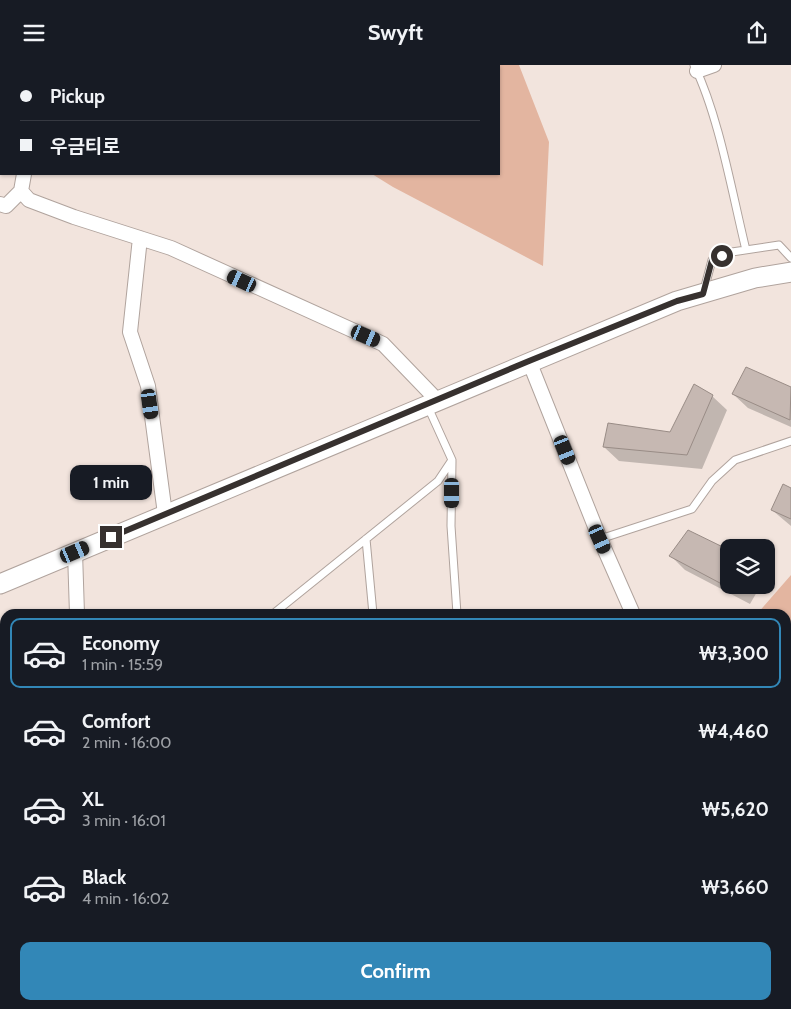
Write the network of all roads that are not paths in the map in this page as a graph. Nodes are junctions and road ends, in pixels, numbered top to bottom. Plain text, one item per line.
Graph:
1 (714, 65) edge
2 (695, 68) edge
3 (24, 175) edge
4 (21, 191) junction
5 (3, 205) edge
6 (140, 238) junction
7 (746, 250) junction
8 (791, 257) edge
9 (791, 272) edge
10 (703, 294) junction
11 (529, 361) junction
12 (432, 402) junction
13 (791, 441) edge
14 (452, 460) junction
15 (165, 514) junction
16 (366, 539) junction
17 (600, 539) junction
18 (75, 552) junction
19 (0, 584) edge
20 (77, 609) edge
21 (279, 609) edge
22 (372, 609) edge
23 (457, 609) edge
24 (631, 609) edge

1 - 2 street
2 - 7 lane
3 - 4 street
4 - 5 street
4 - 6 street
6 - 12 street
6 - 15 street
7 - 8 lane
7 - 10 lane
9 - 10 main road
10 - 11 main road
11 - 12 main road
11 - 17 street
12 - 14 lane
12 - 15 main road
13 - 17 lane
14 - 16 lane
14 - 23 lane
15 - 18 main road
16 - 21 lane
16 - 22 lane
17 - 24 street
18 - 19 main road
18 - 20 street

